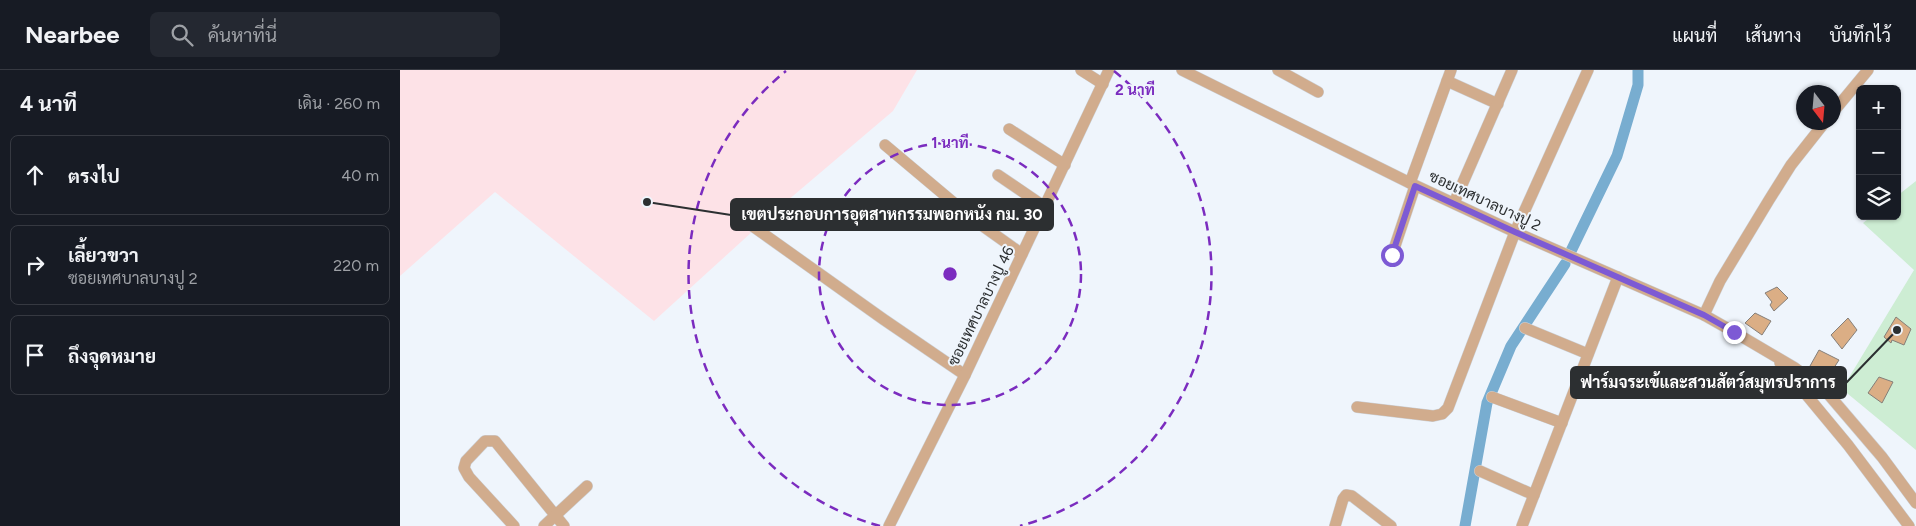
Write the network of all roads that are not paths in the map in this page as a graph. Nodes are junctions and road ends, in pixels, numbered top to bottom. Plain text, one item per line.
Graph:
1 (1081, 70) edge
2 (1109, 70) edge
3 (1182, 70) edge
4 (1278, 70) edge
5 (1512, 70) edge
6 (1588, 70) edge
7 (1868, 70) edge
8 (1449, 75) edge
9 (1104, 84) junction
10 (1318, 92) dead end
11 (1841, 103) edge
12 (1498, 104) junction
13 (1009, 129) dead end
14 (1819, 130) edge
15 (885, 145) dead end
16 (1065, 165) junction
17 (998, 176) dead end
18 (1412, 184) junction
19 (1454, 204) junction
20 (1045, 207) junction
21 (737, 215) dead end
22 (1515, 232) junction
23 (1022, 254) junction
24 (1392, 255) dead end
25 (1618, 277) junction
26 (1704, 315) junction
27 (1525, 328) dead end
28 (1588, 354) junction
29 (1776, 356) junction
30 (964, 374) junction
31 (1492, 397) dead end
32 (1357, 407) dead end
33 (1562, 422) junction
34 (1480, 471) dead end
35 (587, 486) dead end
36 (1534, 495) junction
37 (1916, 503) edge
38 (555, 516) junction
39 (1387, 525) edge
40 (514, 526) edge
41 (544, 526) edge
42 (564, 526) edge
43 (889, 526) edge
44 (1335, 526) edge
45 (1522, 526) edge
46 (1909, 526) edge

1 - 9 street
2 - 9 street, ซอยเทศบาลบางปู 46
3 - 18 street, ซอยเทศบาลบางปู 2
4 - 10 street
5 - 12 street
6 - 22 street
7 - 11 street
8 - 12 street
8 - 18 street
9 - 16 street, ซอยเทศบาลบางปู 46
12 - 19 street
13 - 16 street
14 - 26 street
15 - 23 street
16 - 20 street, ซอยเทศบาลบางปู 46
17 - 20 street
18 - 19 street, ซอยเทศบาลบางปู 2
18 - 24 street
19 - 22 street, ซอยเทศบาลบางปู 2
20 - 23 street, ซอยเทศบาลบางปู 46
21 - 30 street
22 - 25 street, ซอยเทศบาลบางปู 2
22 - 32 street
23 - 30 street, ซอยเทศบาลบางปู 46
25 - 26 street, ซอยเทศบาลบางปู 2
25 - 28 street
26 - 29 street, ซอยเทศบาลบางปู 2
27 - 28 street
28 - 33 street
29 - 37 street, ซอยเทศบาลบางปู 2
29 - 46 street, ซอยเทศบาลบางปู 2
30 - 43 street, ซอยเทศบาลบางปู 46
31 - 33 street
33 - 36 street
34 - 36 street
35 - 38 street
36 - 45 street
38 - 40 street
38 - 41 street
38 - 42 street
39 - 44 street

